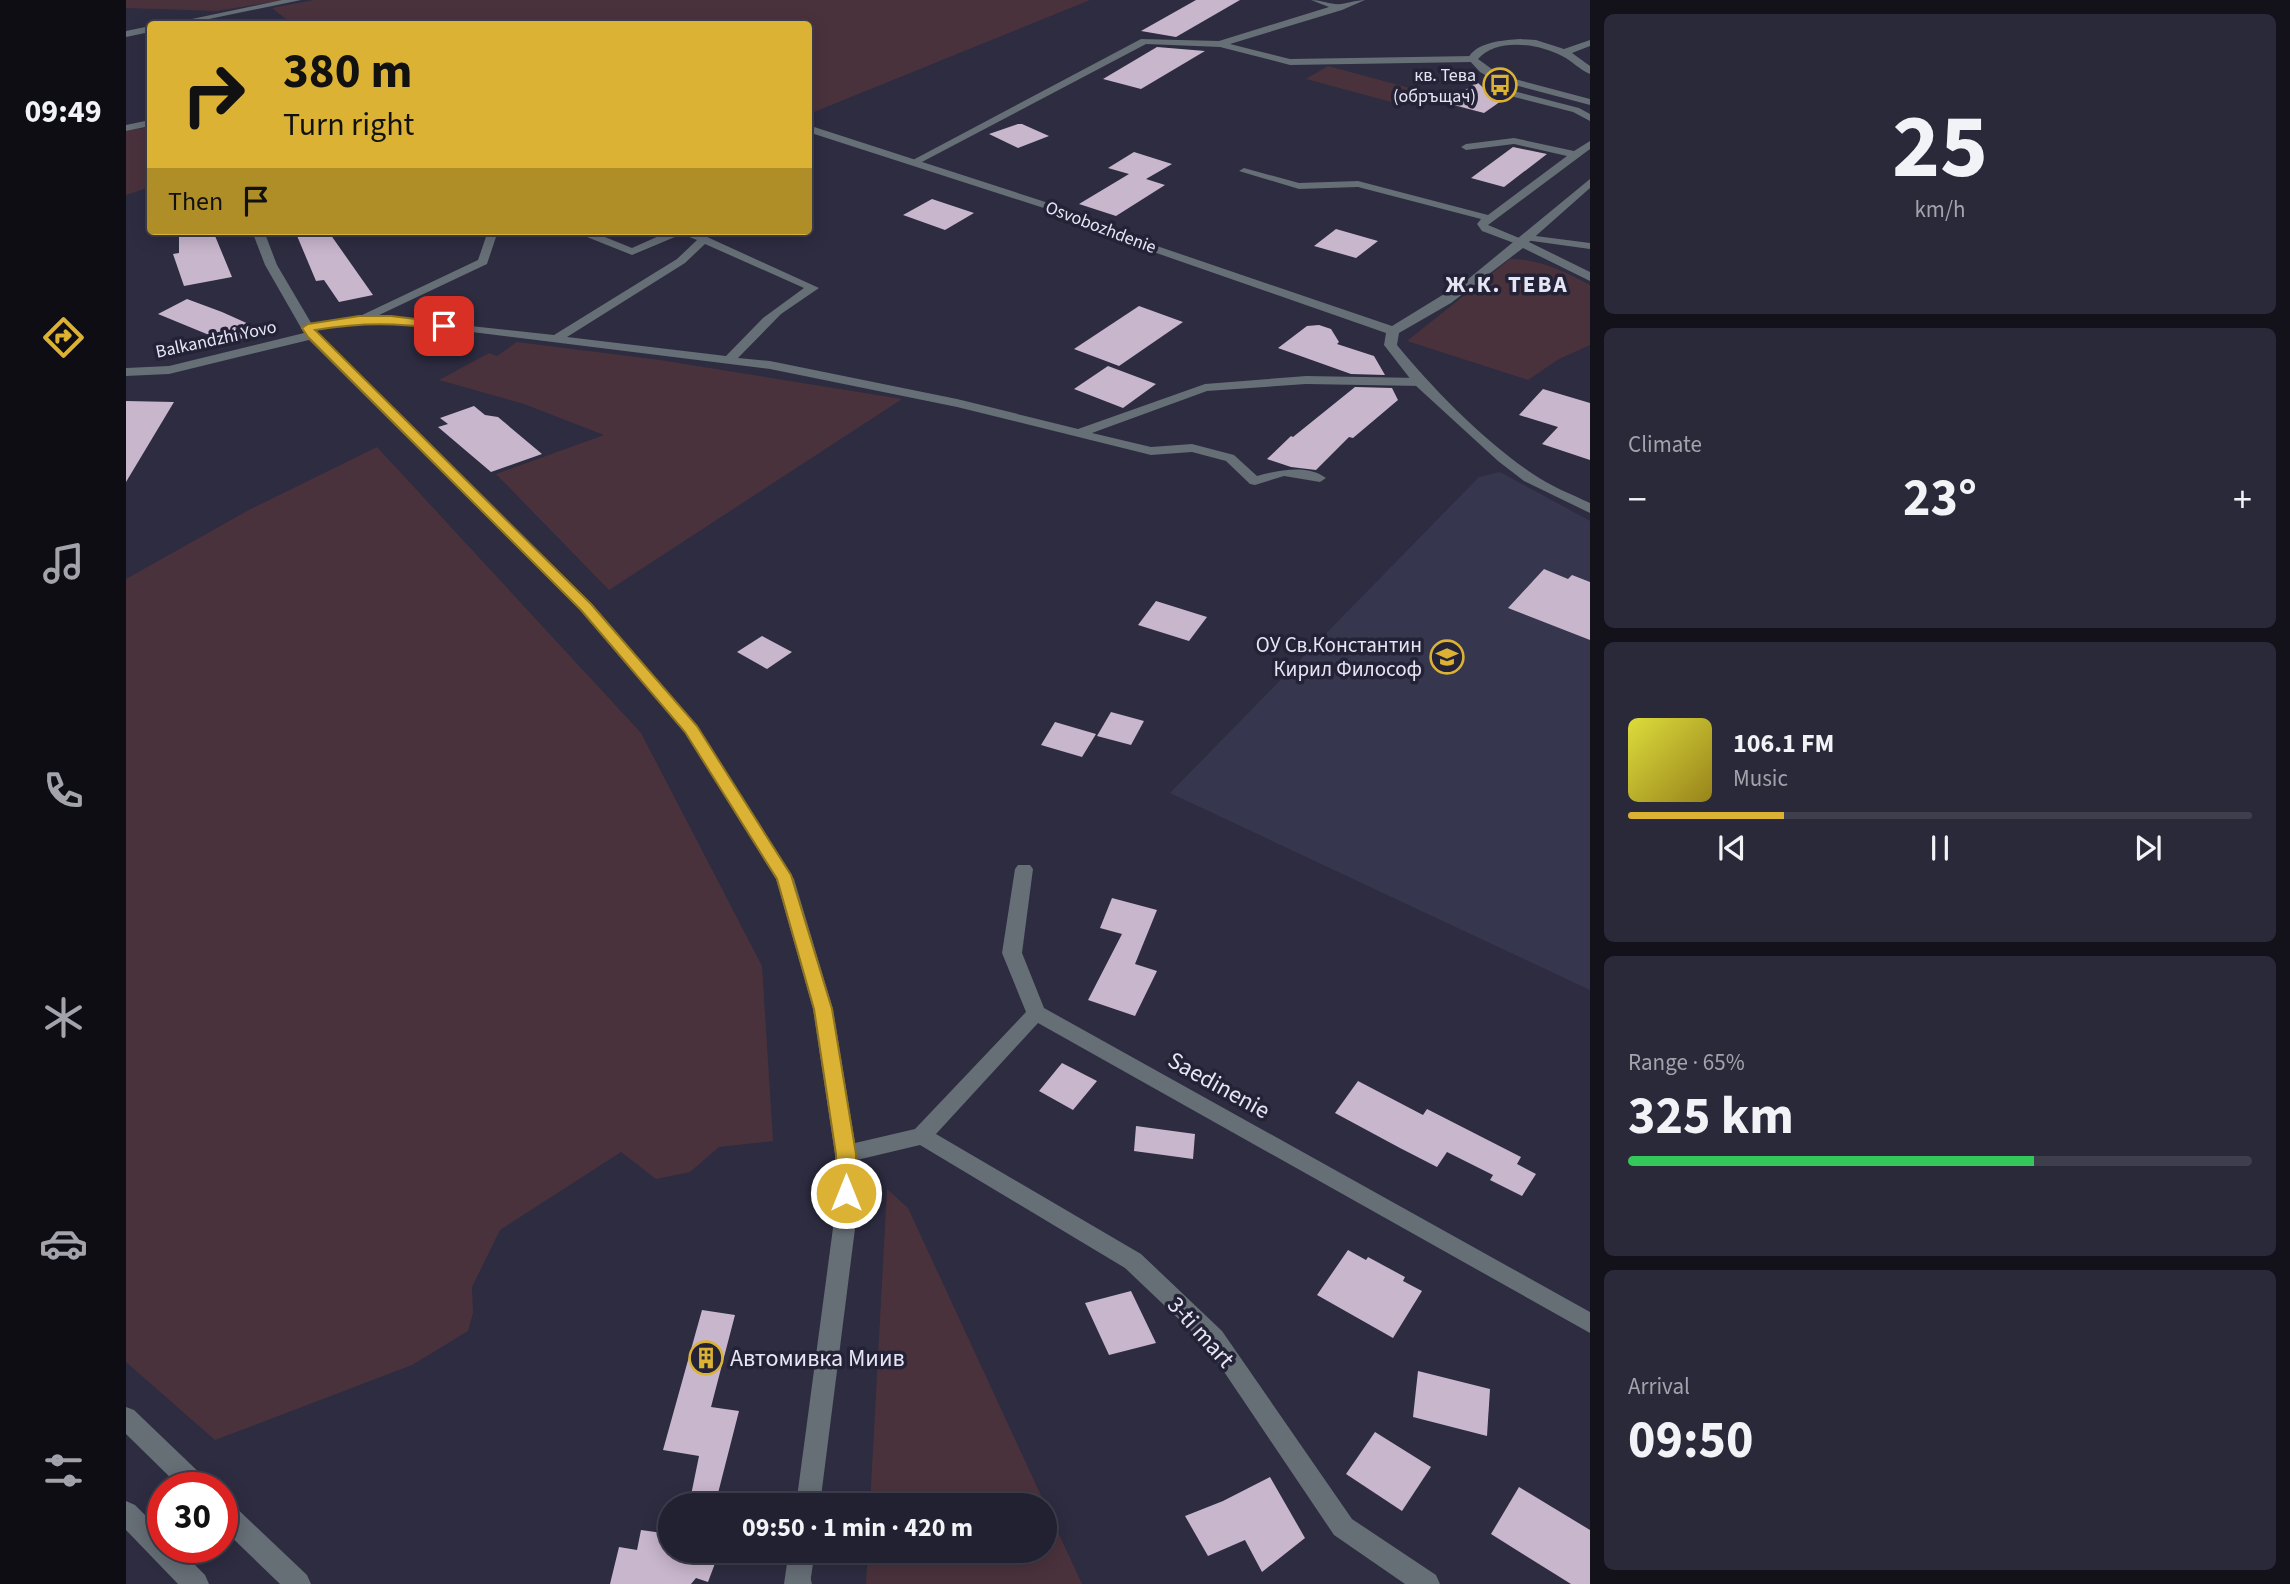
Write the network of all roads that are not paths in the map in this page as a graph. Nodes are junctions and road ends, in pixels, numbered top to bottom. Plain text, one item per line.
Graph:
1 (296, 0) edge
2 (1315, 0) edge
3 (1362, 0) edge
4 (1339, 8) junction
5 (188, 21) edge
6 (147, 30) edge
7 (126, 34) edge
8 (1590, 43) edge
9 (1220, 44) junction
10 (1566, 52) junction
11 (1473, 60) junction
12 (1590, 72) edge
13 (1494, 89) dead end
14 (1590, 102) edge
15 (1590, 118) edge
16 (147, 124) edge
17 (126, 128) edge
18 (812, 129) edge
19 (1590, 144) edge
20 (1466, 147) dead end
21 (1576, 155) junction
22 (916, 161) junction
23 (1244, 171) dead end
24 (1590, 182) edge
25 (1488, 218) junction
26 (260, 235) edge
27 (492, 235) edge
28 (591, 235) edge
29 (670, 235) edge
30 (694, 235) edge
31 (704, 239) junction
32 (1525, 240) junction
33 (1590, 246) edge
34 (1590, 277) edge
35 (359, 320) junction
36 (310, 331) junction
37 (1393, 331) junction
38 (556, 339) junction
39 (729, 360) junction
40 (126, 372) edge
41 (1419, 382) junction
42 (1079, 433) junction
43 (1321, 478) dead end
44 (1590, 509) edge
45 (1024, 869) dead end
46 (1037, 1013) junction
47 (922, 1136) junction
48 (846, 1154) junction
49 (1590, 1323) edge
50 (126, 1419) edge
51 (181, 1472) edge
52 (810, 1493) edge
53 (126, 1513) edge
54 (238, 1526) edge
55 (800, 1563) edge
56 (798, 1582) edge
57 (196, 1584) edge
58 (298, 1584) edge
59 (1427, 1584) edge

1 - 5 street
2 - 4 lane
3 - 4 lane
4 - 9 lane
6 - 7 street
8 - 10 street
9 - 11 lane
9 - 22 lane
10 - 11 street
10 - 12 street
11 - 14 street
13 - 15 lane
16 - 17 street
18 - 22 street, Osvobozhdenie
19 - 21 lane
20 - 21 lane
21 - 25 lane
22 - 37 street, Osvobozhdenie
23 - 25 lane
24 - 32 street
25 - 32 lane
26 - 36 street
27 - 35 lane
28 - 29 lane
30 - 31 lane
31 - 38 lane
31 - 39 lane
32 - 33 lane
32 - 34 street
32 - 37 street
35 - 36 lane
35 - 38 lane
36 - 40 street, Balkandzhi Yovo
36 - 48 street
37 - 41 street
38 - 39 lane
39 - 42 lane
41 - 42 lane
41 - 44 street
42 - 43 lane
45 - 46 street
46 - 47 street
46 - 49 street, Saedinenie
47 - 48 street
47 - 59 street, 3-ti mart
48 - 52 street
50 - 51 street
53 - 57 street
54 - 58 street
55 - 56 street

